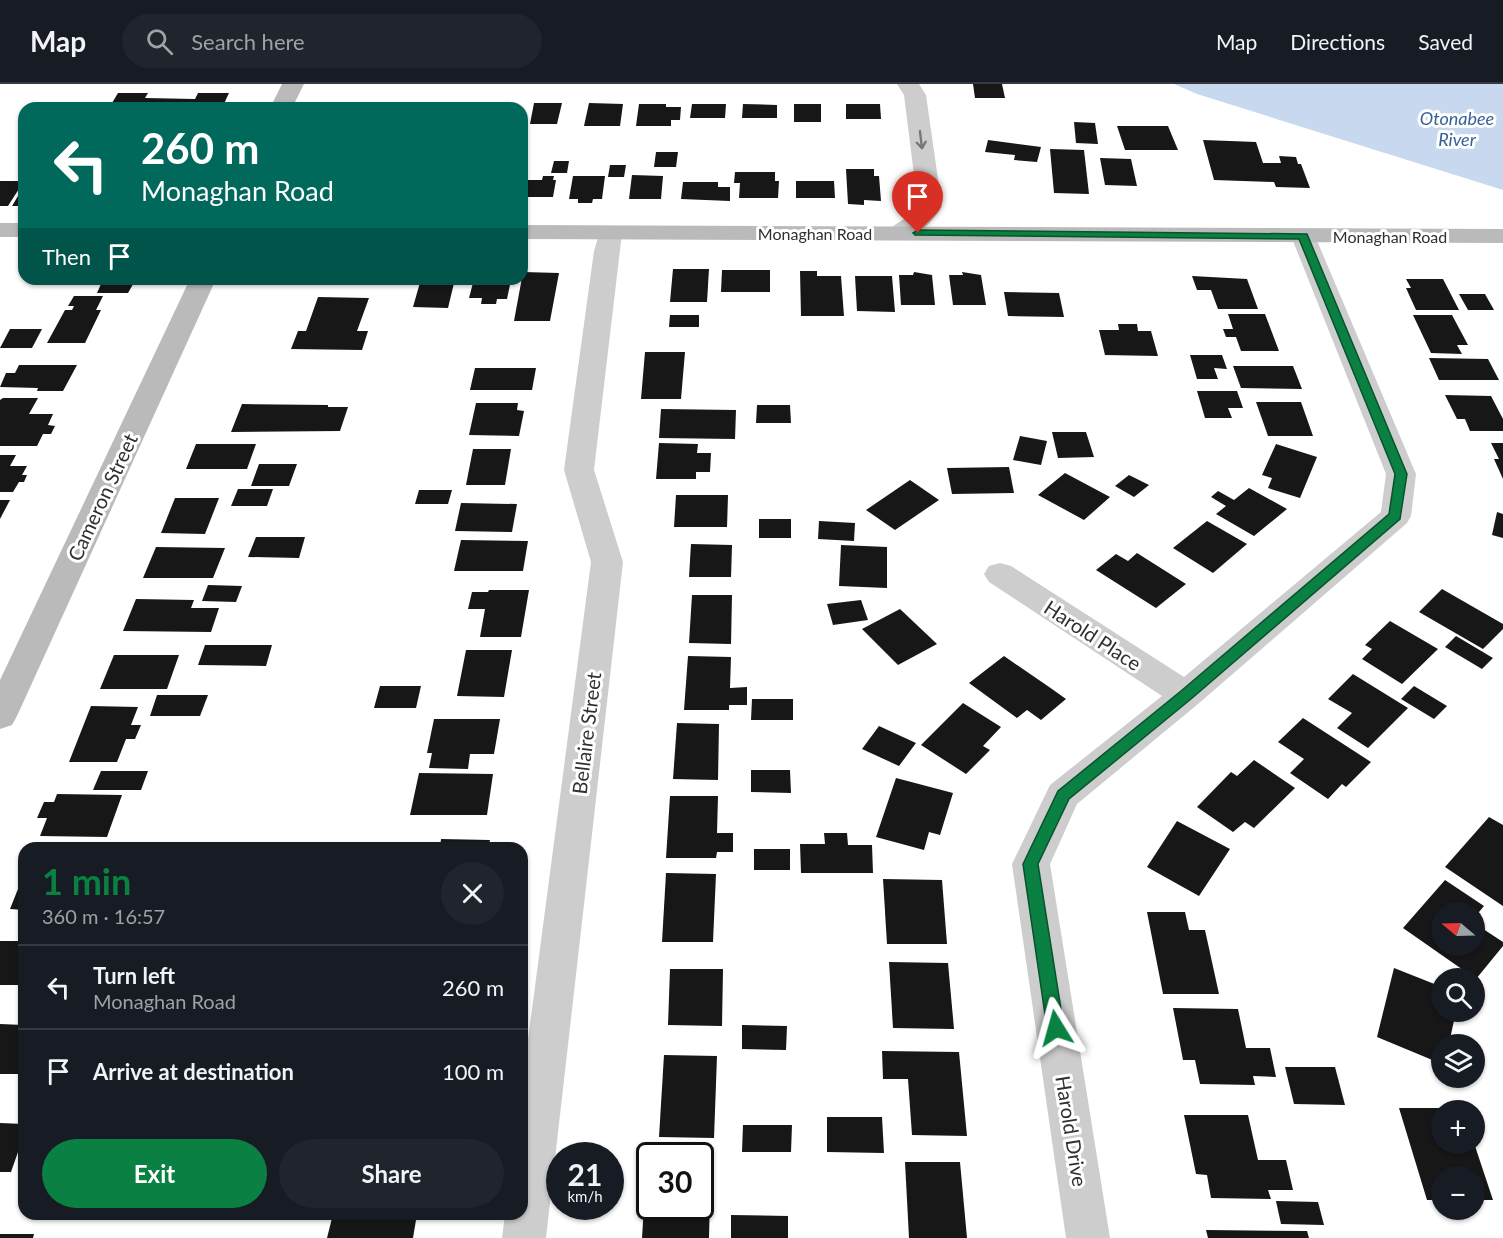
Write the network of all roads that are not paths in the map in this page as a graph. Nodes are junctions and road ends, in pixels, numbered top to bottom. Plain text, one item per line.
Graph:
1 (293, 84) edge
2 (908, 84) edge
3 (284, 102) edge
4 (0, 230) edge
5 (18, 230) edge
6 (528, 232) edge
7 (610, 232) junction
8 (899, 233) junction
9 (1303, 236) junction
10 (1503, 236) edge
11 (200, 285) edge
12 (1000, 574) dead end
13 (1186, 695) junction
14 (0, 716) edge
15 (528, 1205) edge
16 (526, 1220) edge
17 (524, 1238) edge
18 (1088, 1238) edge

1 - 3 street
2 -> 8 street
4 - 5 street
6 - 7 street, Monaghan Road
7 - 8 street, Monaghan Road
7 - 15 street, Bellaire Street
8 - 9 street, Monaghan Road
9 - 10 street, Monaghan Road
9 - 13 street, Harold Drive
11 - 14 street, Cameron Street
12 - 13 street, Harold Place
13 - 18 street, Harold Drive
16 - 17 street, Bellaire Street

